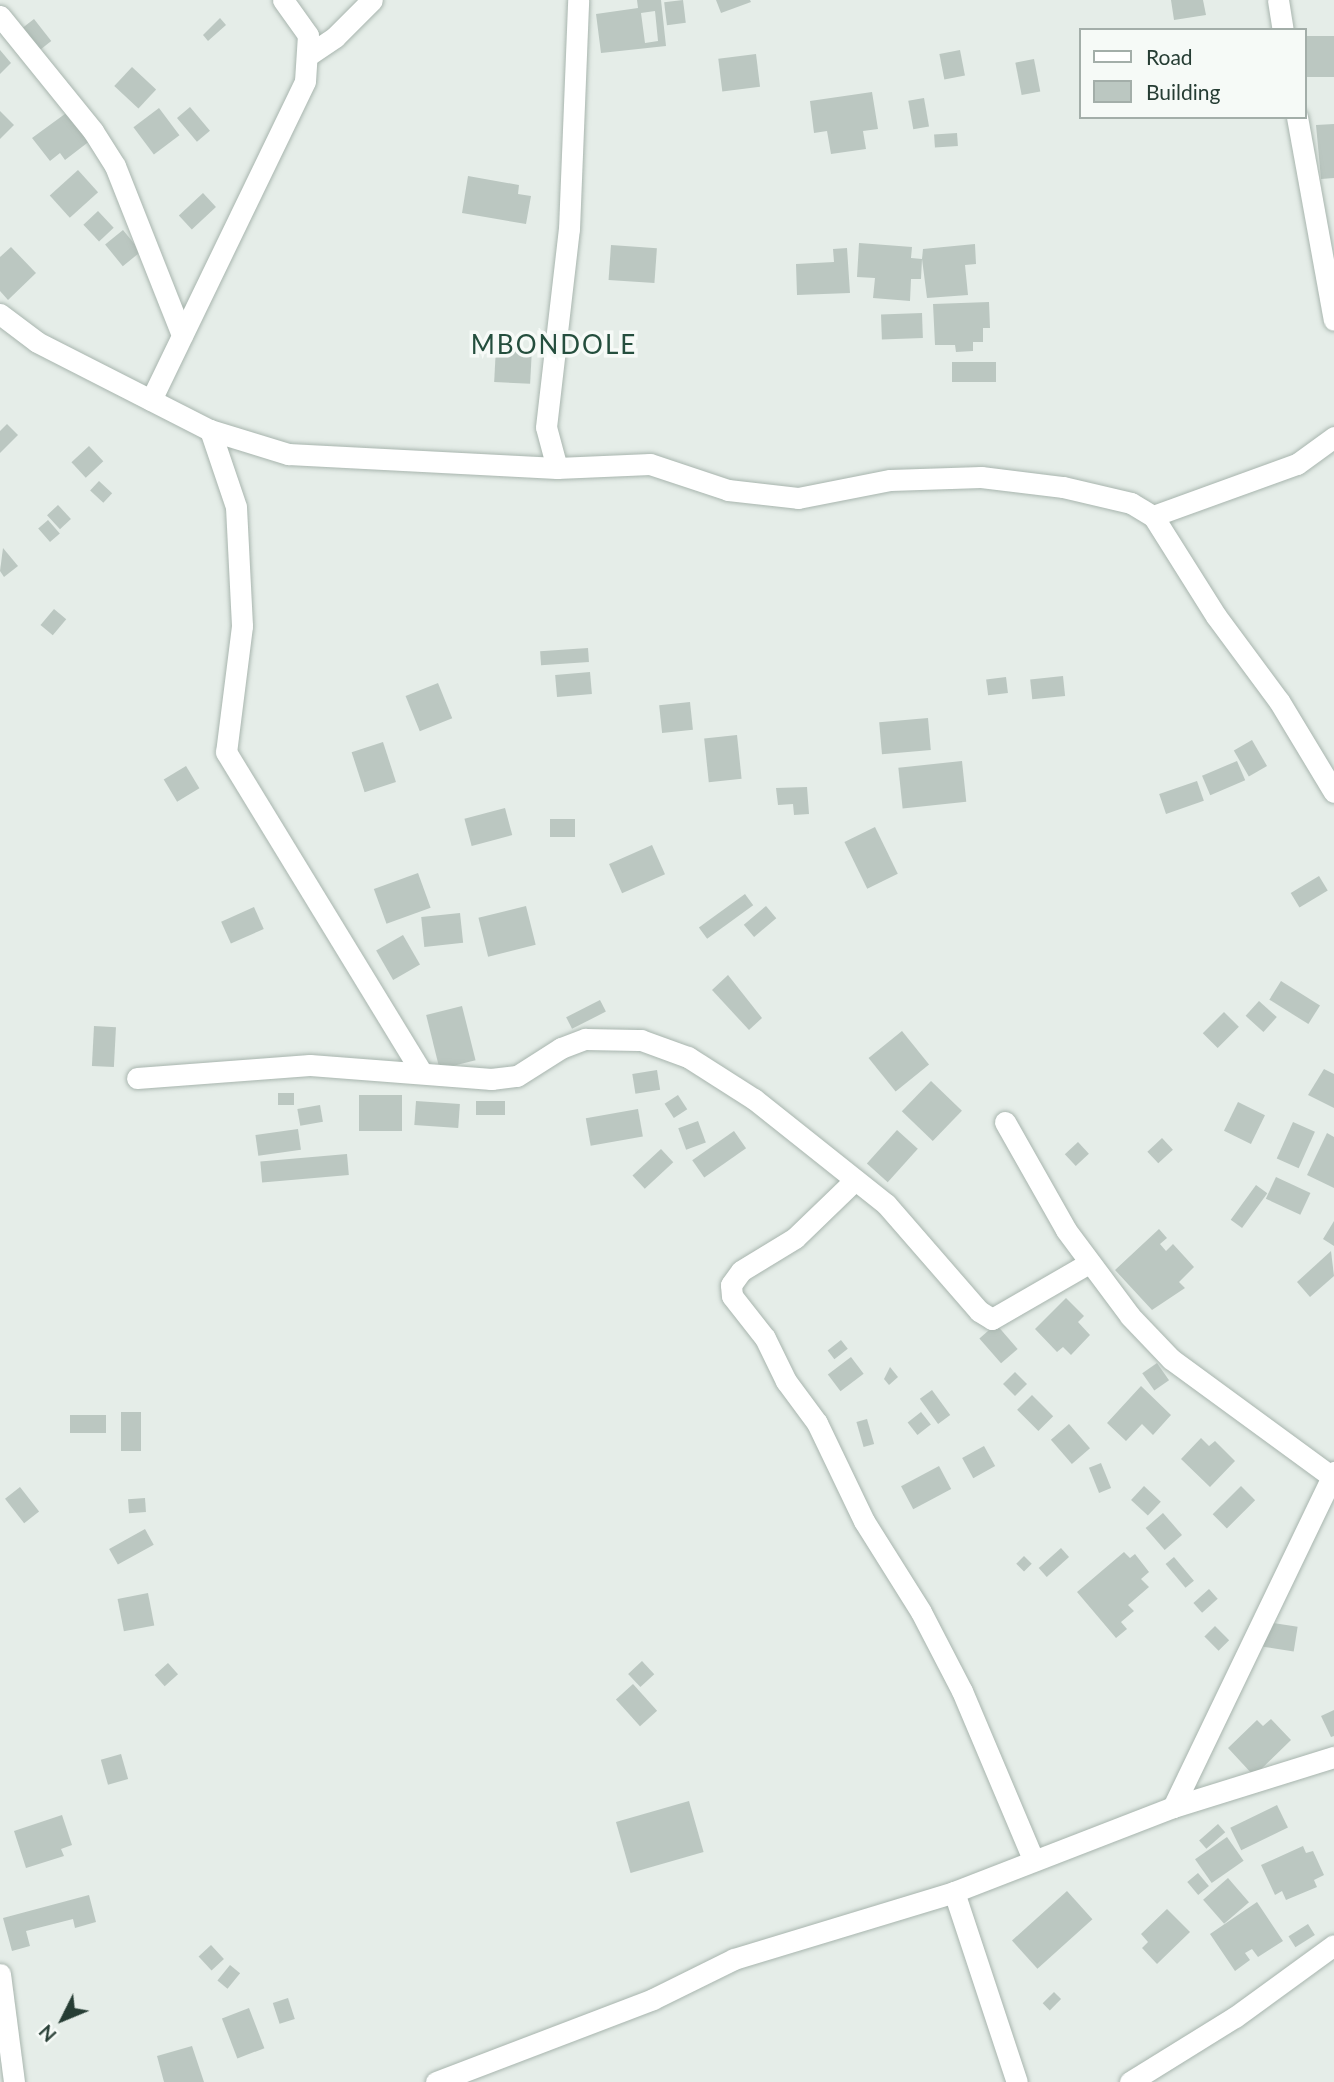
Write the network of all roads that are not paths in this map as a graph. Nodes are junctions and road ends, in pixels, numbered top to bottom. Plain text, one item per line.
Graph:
1 (283, 0) edge
2 (372, 0) edge
3 (578, 0) edge
4 (1278, 0) edge
5 (0, 16) edge
6 (1283, 28) edge
7 (310, 54) junction
8 (1297, 119) edge
9 (0, 314) edge
10 (1334, 320) edge
11 (182, 335) junction
12 (151, 400) junction
13 (210, 430) junction
14 (1334, 437) edge
15 (557, 468) junction
16 (1153, 516) junction
17 (1334, 792) edge
18 (421, 1072) junction
19 (137, 1078) dead end
20 (1005, 1122) dead end
21 (855, 1180) junction
22 (1088, 1263) junction
23 (1333, 1474) edge
24 (1334, 1757) edge
25 (1173, 1807) junction
26 (1033, 1859) junction
27 (954, 1892) junction
28 (1334, 1945) edge
29 (0, 1974) edge
30 (14, 2082) edge
31 (436, 2082) edge
32 (1016, 2082) edge
33 (1130, 2082) edge

1 - 7 street
2 - 7 street
3 - 15 street
4 - 6 street
5 - 11 street
7 - 11 street
8 - 10 street
9 - 12 street
11 - 12 street
12 - 13 street
13 - 15 street
13 - 18 street
14 - 16 street
15 - 16 street
16 - 17 street
18 - 19 street
18 - 21 street
20 - 22 street
21 - 22 street
21 - 26 street
22 - 23 street
23 - 25 street
24 - 25 street
25 - 26 street
26 - 27 street
27 - 31 street
27 - 32 street
28 - 33 street
29 - 30 street

